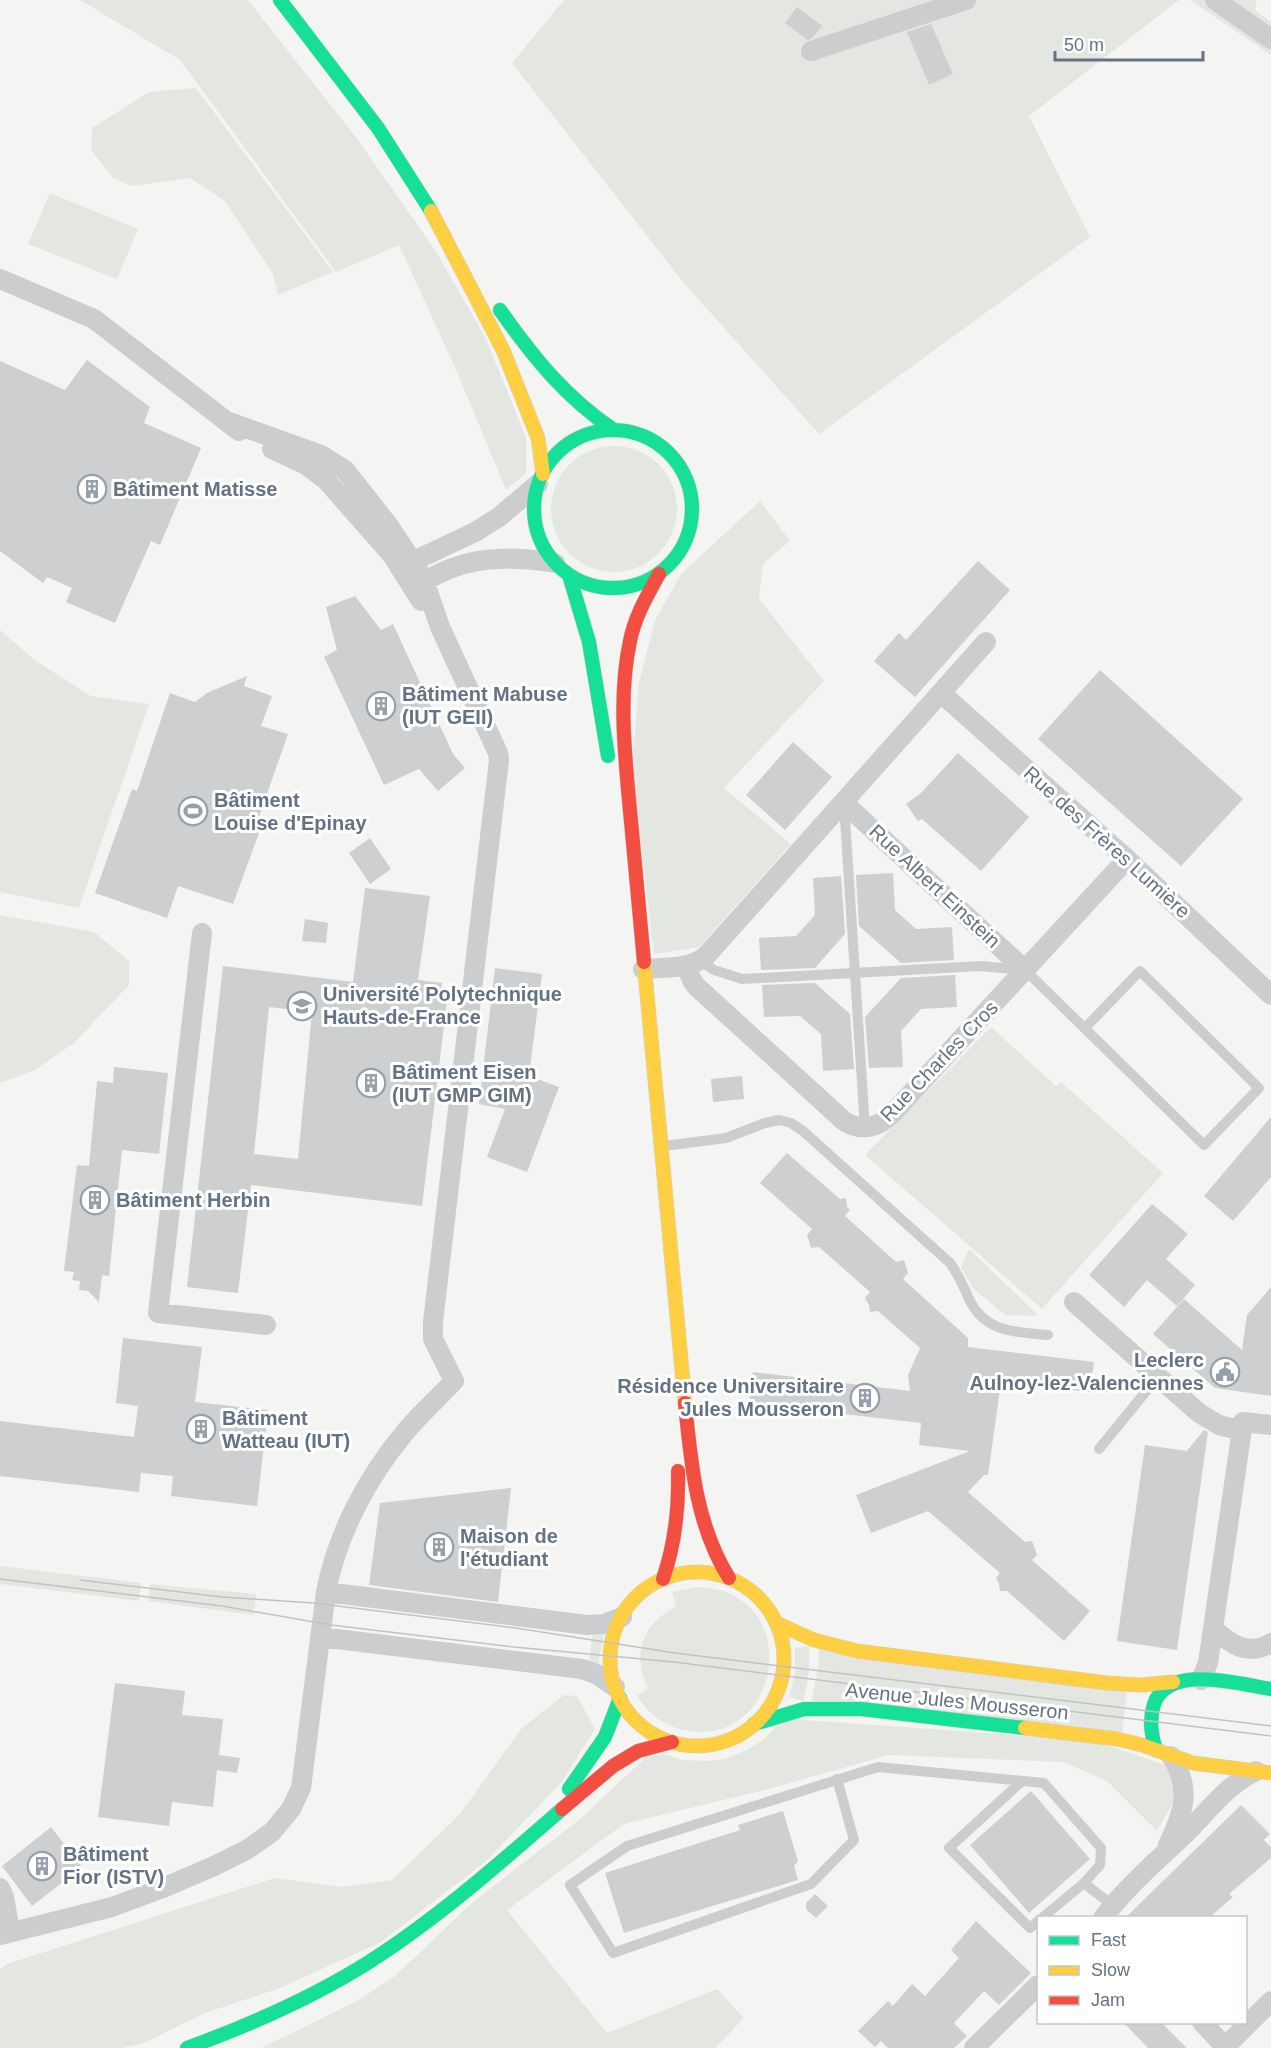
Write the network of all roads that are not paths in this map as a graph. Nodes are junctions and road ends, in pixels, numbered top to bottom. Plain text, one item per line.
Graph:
1 (280, 0) edge
2 (966, 0) edge
3 (1215, 0) edge
4 (1271, 39) edge
5 (811, 51) dead end
6 (430, 209) junction
7 (0, 279) edge
8 (614, 430) junction
9 (541, 479) junction
10 (407, 565) junction
11 (562, 569) junction
12 (659, 574) junction
13 (418, 584) junction
14 (986, 642) dead end
15 (941, 693) junction
16 (611, 774) dead end
17 (844, 803) junction
18 (1127, 859) junction
19 (202, 933) dead end
20 (693, 963) junction
21 (1025, 970) junction
22 (635, 973) junction
23 (856, 973) junction
24 (1271, 994) edge
25 (1085, 1028) junction
26 (865, 1129) junction
27 (660, 1146) junction
28 (650, 1170) dead end
29 (1074, 1302) dead end
30 (266, 1325) dead end
31 (1048, 1335) dead end
32 (1157, 1378) junction
33 (1271, 1425) edge
34 (1242, 1431) junction
35 (1099, 1449) dead end
36 (729, 1578) junction
37 (663, 1579) junction
38 (326, 1592) junction
39 (622, 1617) junction
40 (776, 1623) junction
41 (1213, 1628) junction
42 (320, 1637) junction
43 (1271, 1642) edge
44 (1201, 1680) junction
45 (1173, 1682) junction
46 (1271, 1689) edge
47 (618, 1692) junction
48 (754, 1724) junction
49 (672, 1742) junction
50 (1164, 1753) junction
51 (1263, 1772) edge
52 (837, 1779) junction
53 (1022, 1781) junction
54 (542, 1826) junction
55 (1164, 1853) junction
56 (1084, 1883) junction
57 (0, 1888) edge
58 (1108, 1911) edge
59 (1043, 1916) edge
60 (1037, 1922) edge
61 (5, 1933) edge
62 (1037, 1986) edge
63 (1271, 2001) edge
64 (1204, 2024) edge
65 (187, 2048) edge
66 (974, 2048) edge
67 (1226, 2048) edge

1 - 6 main road
2 - 5 street
3 - 4 street
6 - 8 main road
6 - 9 main road
7 - 10 street
8 - 9 main road
8 - 12 main road
9 - 10 street
9 - 11 main road
10 - 13 street
11 - 12 main road
11 - 13 street
11 - 16 main road
12 - 22 main road
13 - 38 street
14 - 15 street
15 - 17 street
15 - 18 street, Rue des Frères Lumière
17 - 20 street
17 - 21 street, Rue Albert Einstein
17 - 23 lane
18 - 21 street, Rue Charles Cros
18 - 24 street, Rue des Frères Lumière
19 - 30 street
20 - 22 street
20 - 23 lane
20 - 26 street, Rue Charles Cros
21 - 23 lane
21 - 25 lane
21 - 26 street, Rue Charles Cros
22 - 27 main road
23 - 26 lane
25 - 25 lane
27 - 31 lane
27 - 36 main road
28 - 37 main road
29 - 32 street
32 - 34 street
32 - 35 lane
33 - 34 street
34 - 41 street
36 - 37 main road
36 - 40 main road
37 - 39 main road
38 - 39 street
38 - 42 street
39 - 47 main road
40 - 45 main road, Avenue Jules Mousseron
40 - 48 main road
41 - 43 street
41 - 44 street
42 - 47 street
42 - 61 street
44 - 45 main road, Avenue Jules Mousseron
44 - 46 main road, Avenue Jules Mousseron
45 - 50 main road
47 - 49 main road
47 - 54 main road
48 - 49 main road
48 - 50 main road, Avenue Jules Mousseron
49 - 54 main road
50 - 51 main road, Avenue Jules Mousseron
50 - 55 street
51 - 55 street
52 - 52 lane
52 - 53 lane
53 - 56 lane
53 - 60 lane
54 - 65 main road
55 - 58 street
56 - 58 lane
56 - 59 lane
57 - 61 street
62 - 66 street
63 - 67 street
64 - 67 street

